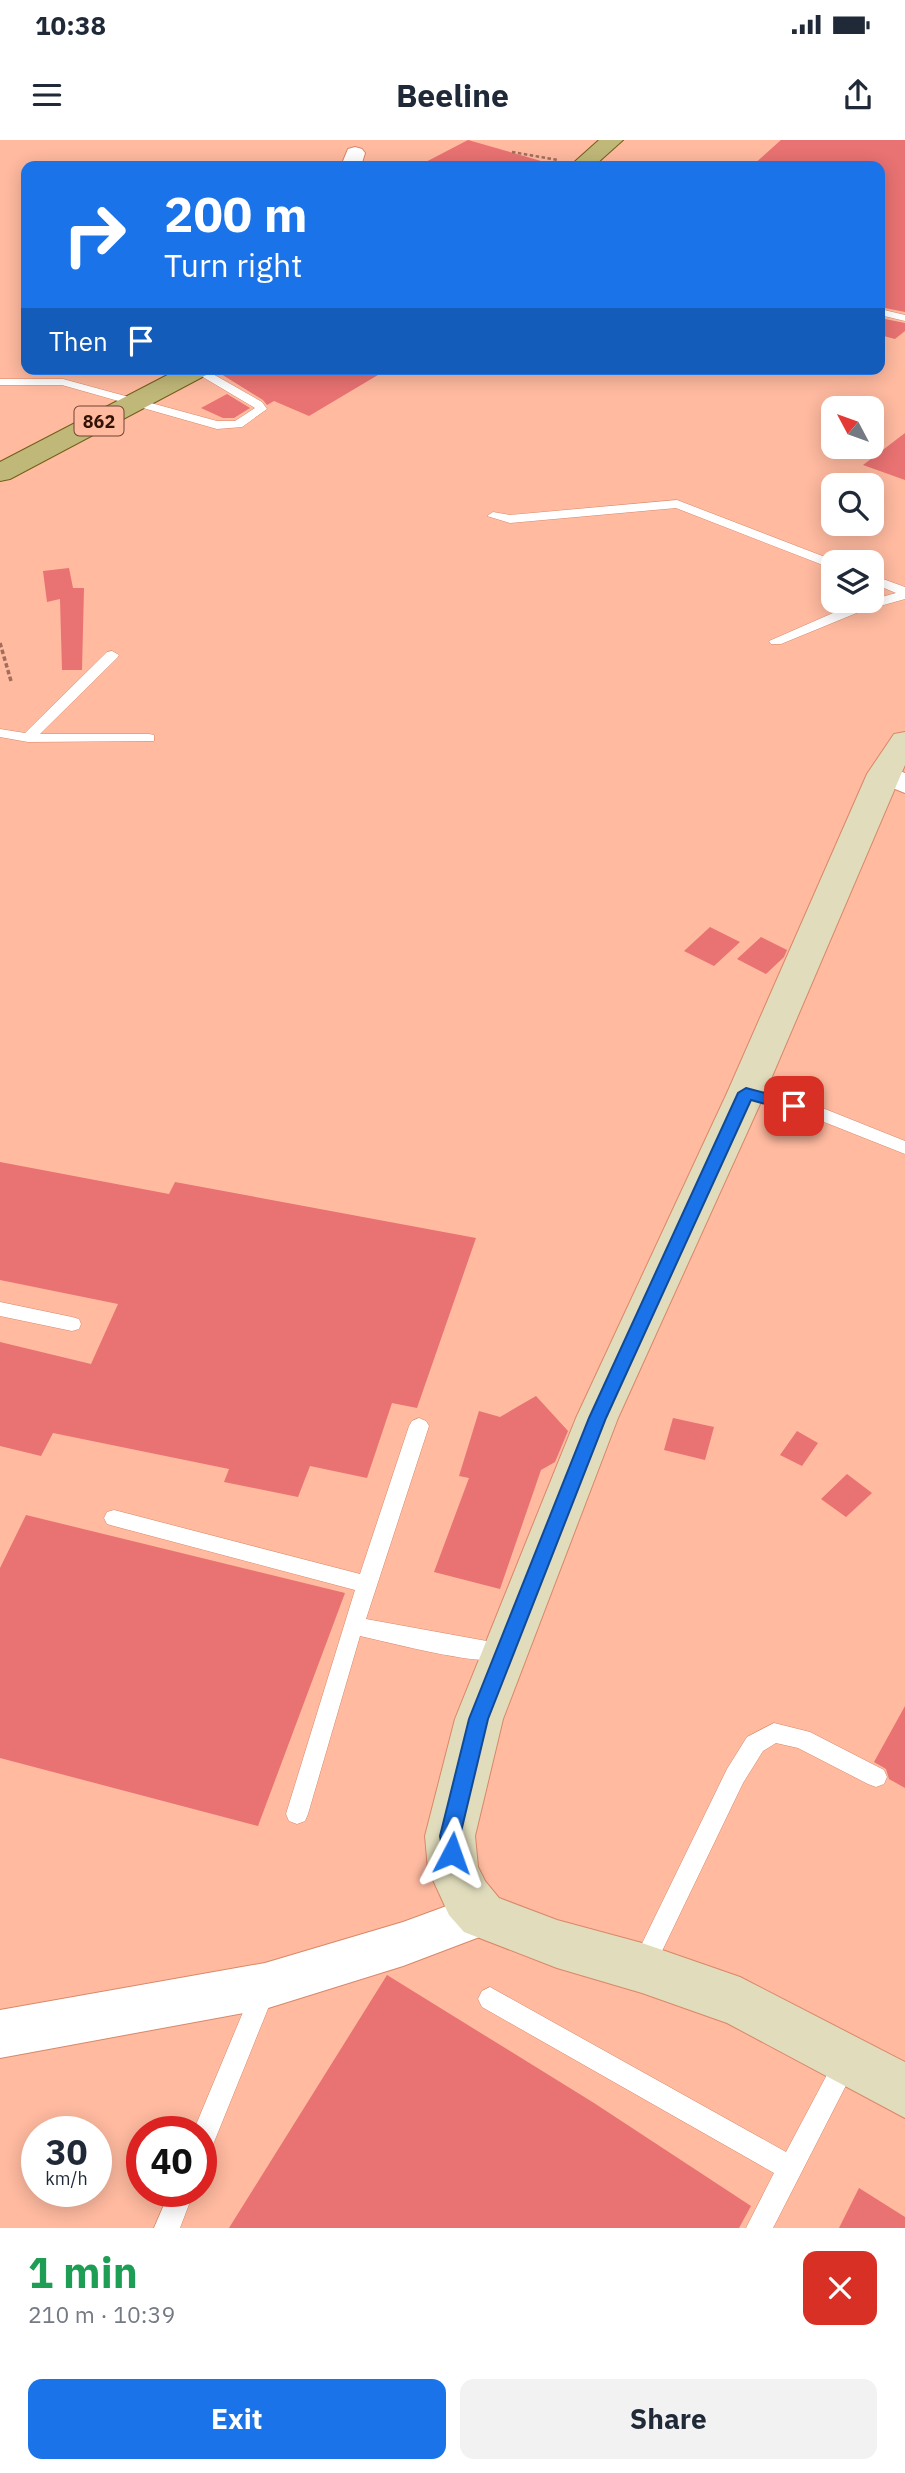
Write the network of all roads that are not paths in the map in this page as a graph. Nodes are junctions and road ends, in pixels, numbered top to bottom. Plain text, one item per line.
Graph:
1 (612, 140) edge
2 (587, 161) edge
3 (885, 313) edge
4 (905, 318) edge
5 (188, 375) edge
6 (207, 375) edge
7 (0, 382) edge
8 (134, 403) junction
9 (0, 473) edge
10 (493, 516) dead end
11 (821, 559) edge
12 (884, 584) edge
13 (905, 593) edge
14 (776, 641) dead end
15 (112, 655) dead end
16 (0, 733) edge
17 (28, 737) junction
18 (149, 738) dead end
19 (898, 767) edge
20 (746, 1093) junction
21 (905, 1148) edge
22 (0, 1310) edge
23 (72, 1324) dead end
24 (419, 1426) dead end
25 (114, 1518) dead end
26 (368, 1585) junction
27 (354, 1626) junction
28 (506, 1652) junction
29 (876, 1777) dead end
30 (297, 1814) dead end
31 (482, 1915) junction
32 (642, 1968) junction
33 (265, 1986) junction
34 (489, 1999) dead end
35 (0, 2034) edge
36 (847, 2060) junction
37 (905, 2091) edge
38 (212, 2116) edge
39 (790, 2168) junction
40 (176, 2207) edge
41 (167, 2228) edge
42 (759, 2228) edge

1 - 2 main road
3 - 4 lane
5 - 8 main road, 862
6 - 8 lane
7 - 8 lane
8 - 9 main road, 862
10 - 11 lane
12 - 13 lane
13 - 14 lane
15 - 17 lane
16 - 17 lane
17 - 18 lane
19 - 20 street
20 - 21 lane
20 - 28 street
22 - 23 lane
24 - 26 lane
25 - 26 lane
26 - 27 lane
27 - 28 lane
27 - 30 lane
28 - 31 street
29 - 32 lane
31 - 32 street
31 - 33 street
32 - 36 street
33 - 35 street
33 - 38 lane
34 - 39 lane
36 - 37 street
36 - 39 lane
39 - 42 lane
40 - 41 lane

